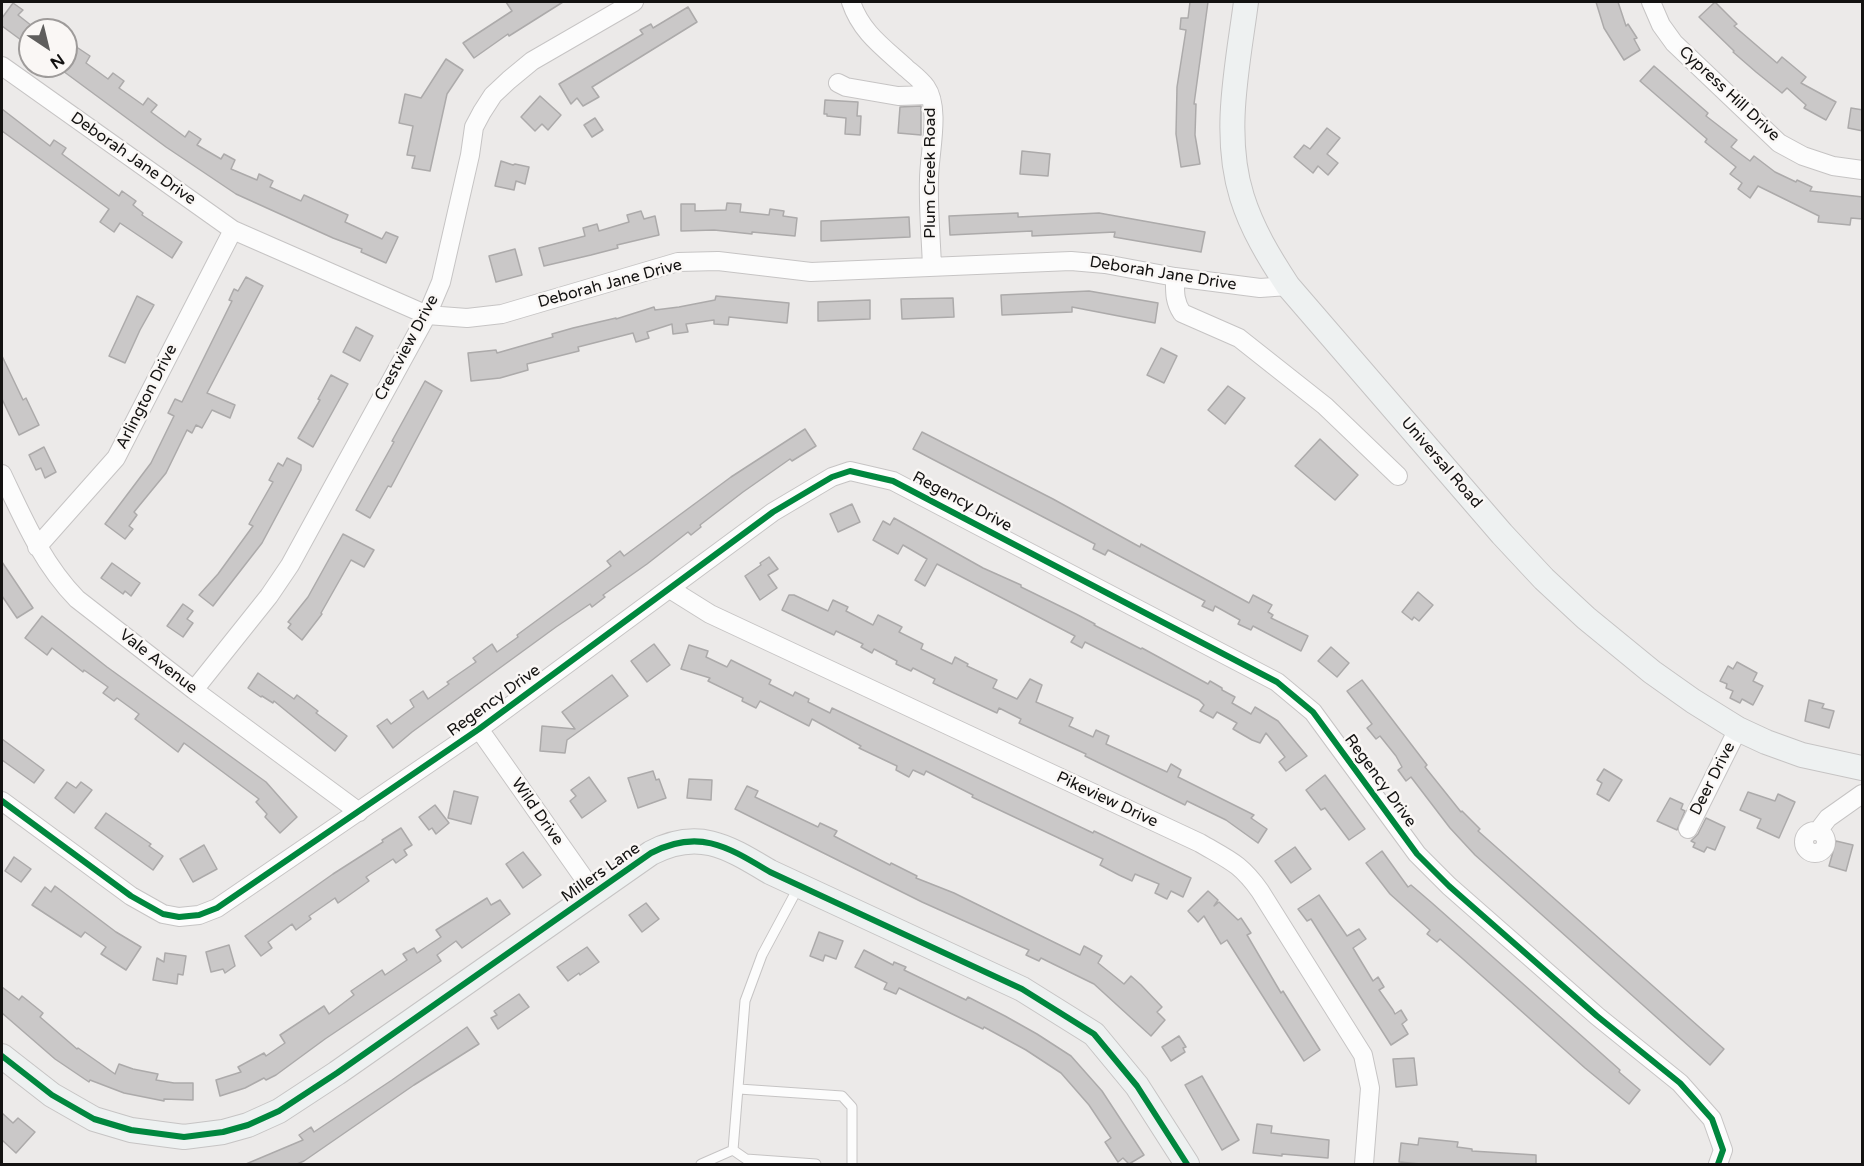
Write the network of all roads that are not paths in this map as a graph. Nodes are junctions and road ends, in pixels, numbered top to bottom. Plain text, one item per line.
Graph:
1 (634, 2) edge
2 (851, 2) edge
3 (1246, 2) edge
4 (1651, 2) edge
5 (2, 66) edge
6 (838, 83) dead end
7 (929, 95) junction
8 (1863, 171) edge
9 (232, 230) junction
10 (932, 267) junction
11 (1175, 277) junction
12 (1288, 286) junction
13 (427, 315) junction
14 (2, 474) edge
15 (1398, 476) dead end
16 (37, 547) junction
17 (670, 589) junction
18 (194, 690) junction
19 (478, 729) junction
20 (1738, 729) junction
21 (1863, 768) edge
22 (1863, 794) edge
23 (2, 801) edge
24 (359, 812) junction
25 (1689, 829) dead end
26 (1818, 831) dead end
27 (799, 886) junction
28 (595, 894) junction
29 (2, 1056) edge
30 (739, 1089) junction
31 (733, 1150) junction
32 (701, 1164) edge
33 (816, 1164) edge
34 (852, 1164) edge
35 (1187, 1164) edge
36 (1364, 1164) edge
37 (1718, 1164) edge

1 - 13 street, Crestview Drive
2 - 7 street, Plum Creek Road
3 - 12 street, Universal Road
4 - 8 street, Cypress Hill Drive
5 - 9 street, Deborah Jane Drive
6 - 7 street
7 - 10 street, Plum Creek Road
9 - 13 street, Deborah Jane Drive
9 - 16 street, Arlington Drive
10 - 11 street, Deborah Jane Drive
10 - 13 street, Deborah Jane Drive
11 - 12 street, Deborah Jane Drive
11 - 15 street
12 - 20 street, Universal Road
13 - 18 street, Crestview Drive
14 - 16 street, Vale Avenue
16 - 18 street, Vale Avenue
17 - 19 street, Regency Drive
17 - 36 street, Pikeview Drive
17 - 37 street, Regency Drive
18 - 24 street, Vale Avenue
19 - 24 street, Regency Drive
19 - 28 street, Wild Drive
20 - 21 street, Universal Road
20 - 25 street, Deer Drive
22 - 26 street
23 - 24 street, Regency Drive
27 - 28 street, Millers Lane
27 - 30 lane
27 - 35 street, Millers Lane
28 - 29 street, Millers Lane
30 - 31 lane
30 - 34 lane
31 - 32 lane
31 - 33 lane

